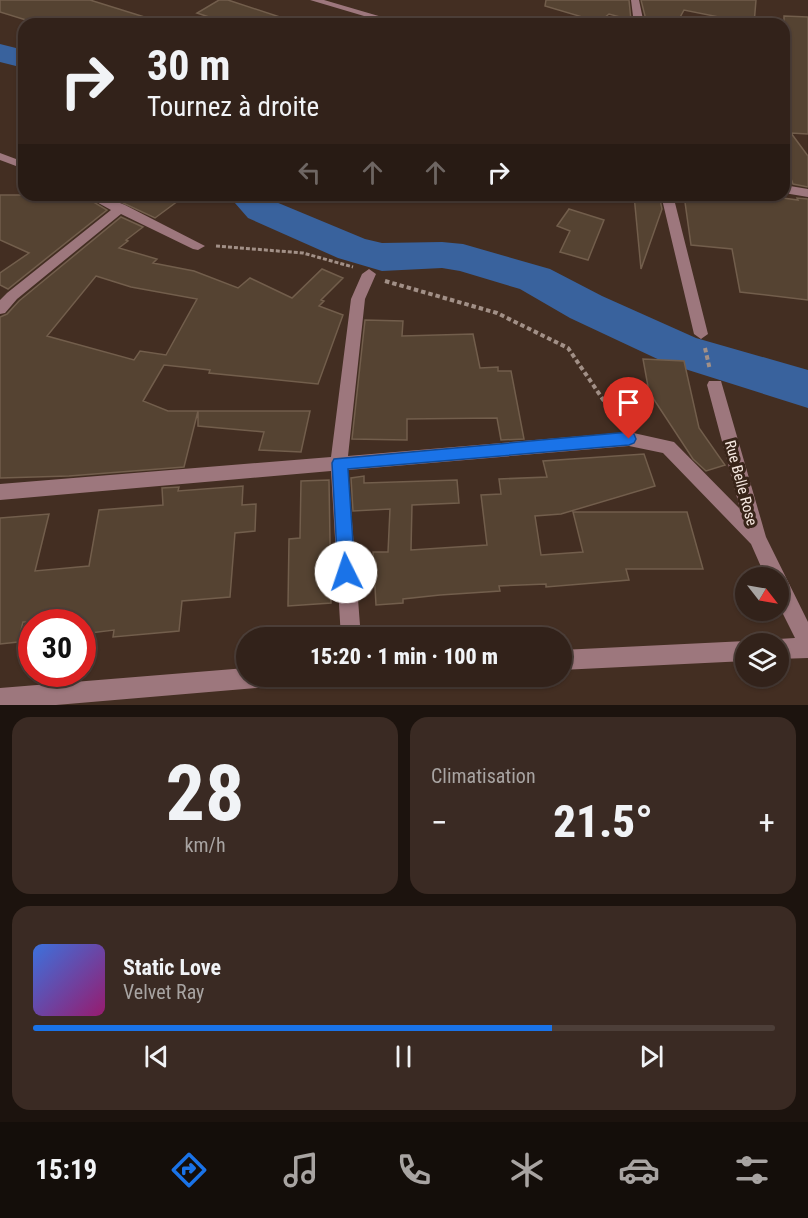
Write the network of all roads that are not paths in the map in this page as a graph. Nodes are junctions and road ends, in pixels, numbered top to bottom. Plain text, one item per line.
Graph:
1 (314, 0) edge
2 (635, 0) edge
3 (379, 18) edge
4 (638, 18) edge
5 (0, 156) edge
6 (18, 164) edge
7 (790, 190) edge
8 (808, 193) edge
9 (104, 201) edge
10 (668, 201) edge
11 (121, 208) junction
12 (198, 246) road end
13 (369, 274) road end
14 (0, 309) edge
15 (701, 334) road end
16 (715, 385) road end
17 (339, 463) junction
18 (0, 492) edge
19 (757, 538) junction
20 (771, 567) edge
21 (789, 606) edge
22 (350, 627) edge
23 (808, 645) edge
24 (789, 648) edge
25 (735, 652) edge
26 (572, 659) edge
27 (236, 680) edge
28 (0, 699) edge

1 - 3 street
2 - 4 street
5 - 6 street
7 - 8 street
9 - 11 street
10 - 15 street
11 - 12 street
11 - 14 street
13 - 17 street
16 - 19 street, Rue Belle Rose
17 - 18 street
17 - 19 street
17 - 22 street
19 - 20 street, Rue Belle Rose
21 - 23 street
23 - 24 street
25 - 26 street
27 - 28 street

